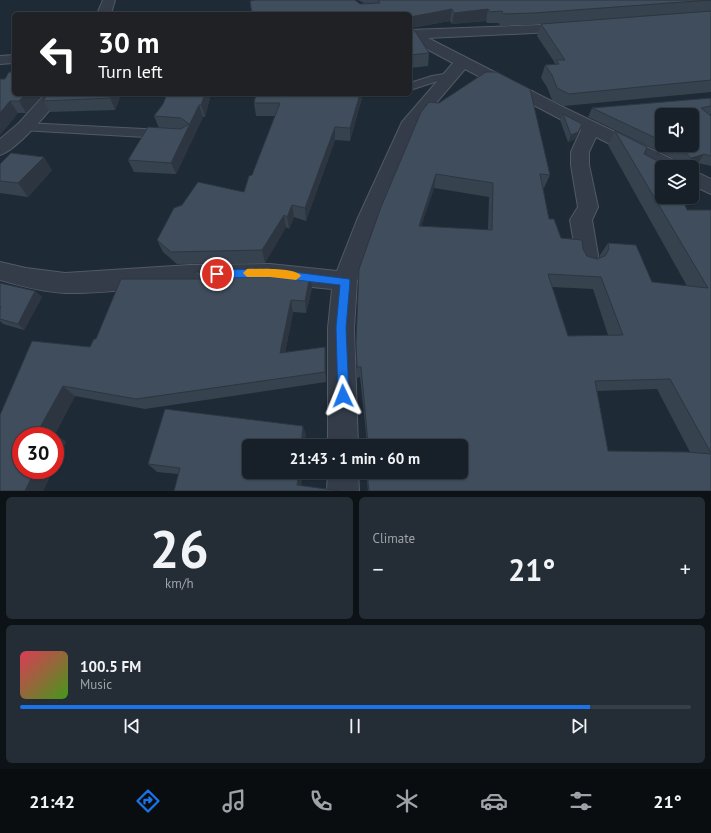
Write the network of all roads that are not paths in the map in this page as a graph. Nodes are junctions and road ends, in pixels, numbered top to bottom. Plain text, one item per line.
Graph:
1 (109, 0) edge
2 (105, 12) edge
3 (582, 28) edge
4 (412, 34) edge
5 (412, 36) edge
6 (12, 59) edge
7 (0, 60) edge
8 (456, 69) junction
9 (412, 86) edge
10 (52, 96) edge
11 (592, 119) junction
12 (25, 127) junction
13 (177, 135) edge
14 (0, 149) edge
15 (659, 160) edge
16 (699, 181) edge
17 (711, 187) edge
18 (588, 261) edge
19 (0, 271) edge
20 (345, 281) junction
21 (343, 439) edge
22 (343, 479) edge
23 (343, 491) edge

1 - 2 street
3 - 4 street
5 - 8 street
6 - 7 street
8 - 9 lane
8 - 11 street
8 - 20 street
10 - 12 street
11 - 15 street
11 - 18 street
12 - 13 lane
12 - 14 street
16 - 17 street
19 - 20 street
20 - 21 street
22 - 23 street

